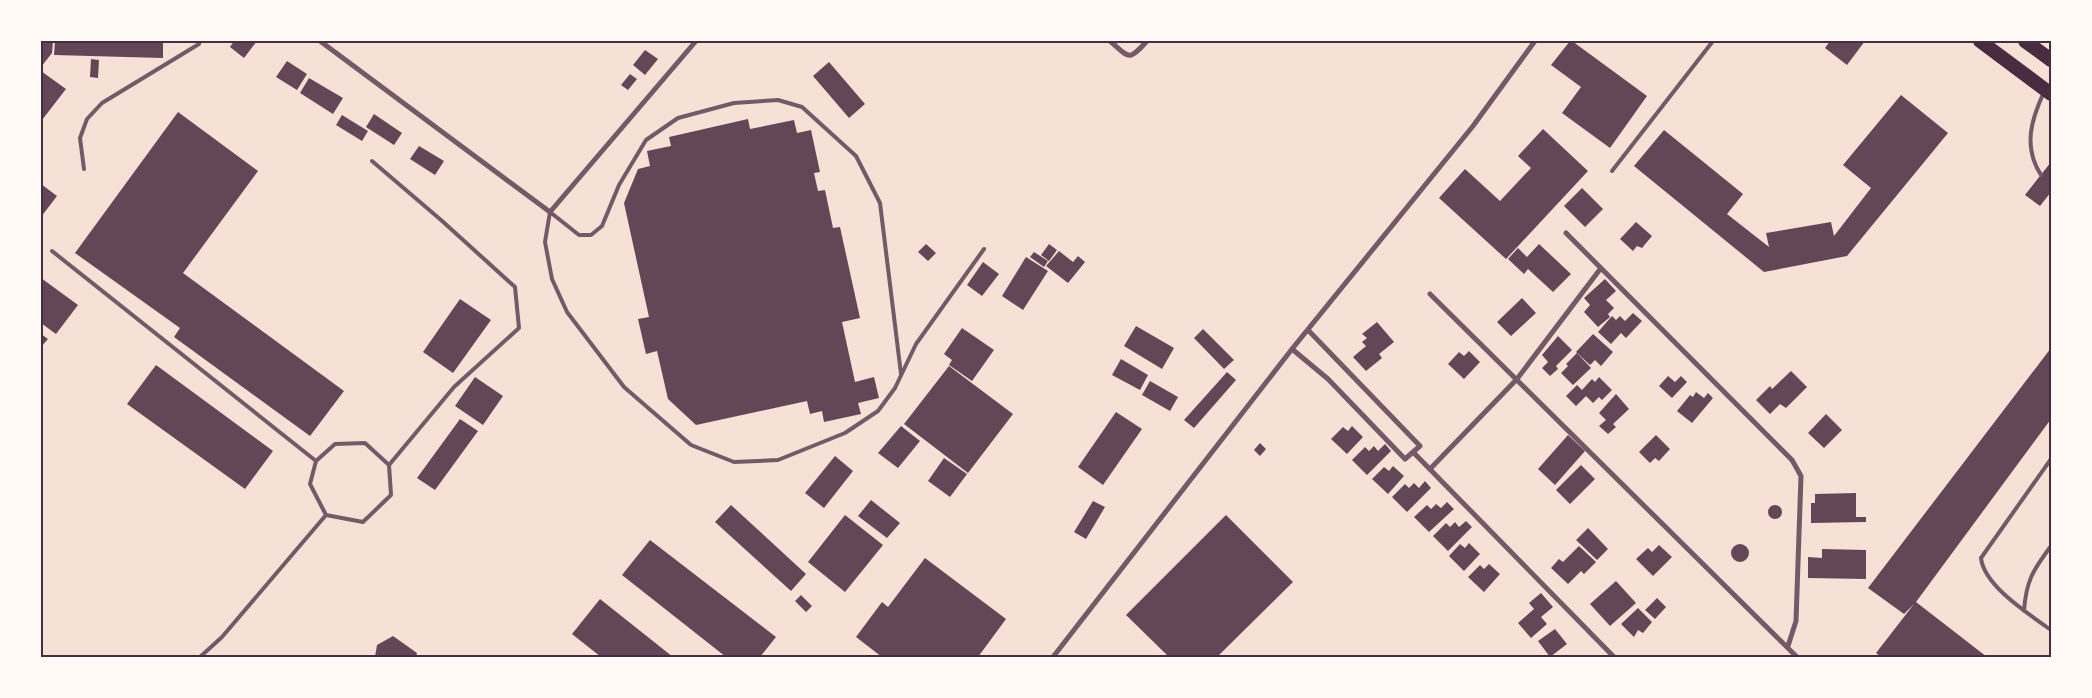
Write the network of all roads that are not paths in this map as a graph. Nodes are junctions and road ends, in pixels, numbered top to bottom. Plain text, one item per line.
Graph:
1 (200, 41) edge
2 (320, 41) edge
3 (696, 41) edge
4 (1110, 41) edge
5 (1147, 41) edge
6 (1535, 41) edge
7 (1713, 41) edge
8 (1980, 41) edge
9 (2025, 41) edge
10 (2051, 60) edge
11 (2048, 92) edge
12 (372, 162) dead end
13 (84, 170) dead end
14 (1612, 171) dead end
15 (2041, 175) dead end
16 (550, 212) junction
17 (1566, 233) dead end
18 (984, 249) dead end
19 (52, 251) dead end
20 (1601, 268) junction
21 (1430, 294) dead end
22 (1308, 330) junction
23 (1292, 349) junction
24 (900, 374) junction
25 (1517, 379) junction
26 (1413, 452) junction
27 (2051, 459) edge
28 (316, 461) junction
29 (389, 465) junction
30 (1430, 469) junction
31 (326, 515) junction
32 (2051, 546) edge
33 (2024, 611) junction
34 (2051, 630) edge
35 (1788, 646) junction
36 (200, 657) edge
37 (1053, 657) edge
38 (1614, 657) edge
39 (1797, 657) edge

1 - 13 lane
2 - 16 street
3 - 16 street
4 - 5 street
6 - 22 street
7 - 14 lane
8 - 11 highway
9 - 10 highway
11 - 15 lane
12 - 29 lane
16 - 24 lane
16 - 24 lane
17 - 20 street
18 - 24 lane
19 - 28 lane
20 - 25 street
20 - 35 street
21 - 25 street
22 - 23 street
22 - 26 street
23 - 26 street
23 - 37 street
25 - 30 street
25 - 35 street
26 - 30 street
27 - 33 lane
28 - 29 lane
28 - 31 lane
29 - 31 lane
30 - 38 street
31 - 36 lane
32 - 33 lane
33 - 34 lane
35 - 39 street

